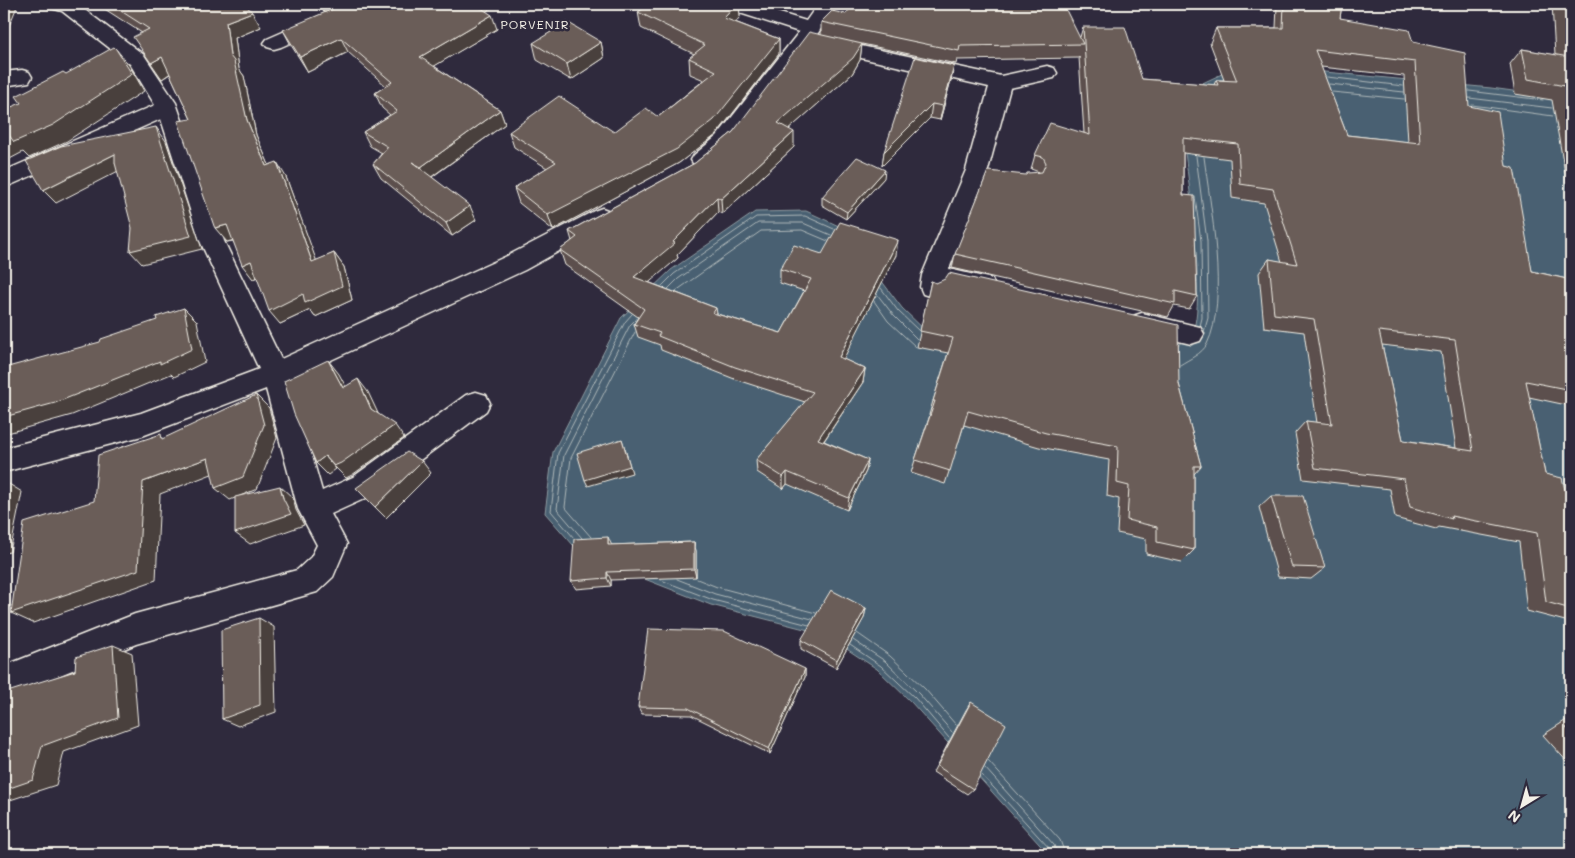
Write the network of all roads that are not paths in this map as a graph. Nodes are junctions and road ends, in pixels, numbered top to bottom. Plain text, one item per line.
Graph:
1 (58, 4) edge
2 (363, 4) edge
3 (730, 4) edge
4 (827, 4) edge
5 (807, 34) junction
6 (274, 42) dead end
7 (1047, 73) dead end
8 (1001, 83) junction
9 (168, 108) junction
10 (688, 171) edge
11 (4, 180) edge
12 (619, 208) edge
13 (1001, 290) edge
14 (1115, 316) edge
15 (1191, 334) dead end
16 (275, 374) junction
17 (476, 402) dead end
18 (4, 460) edge
19 (313, 509) junction
20 (4, 682) edge

1 - 9 street
2 - 6 street
3 - 5 street
4 - 5 street
5 - 8 street
5 - 10 street
7 - 8 street
8 - 13 street
9 - 11 street
9 - 16 street
12 - 16 street
14 - 15 street
16 - 18 street
16 - 19 street
17 - 19 street
19 - 20 street

